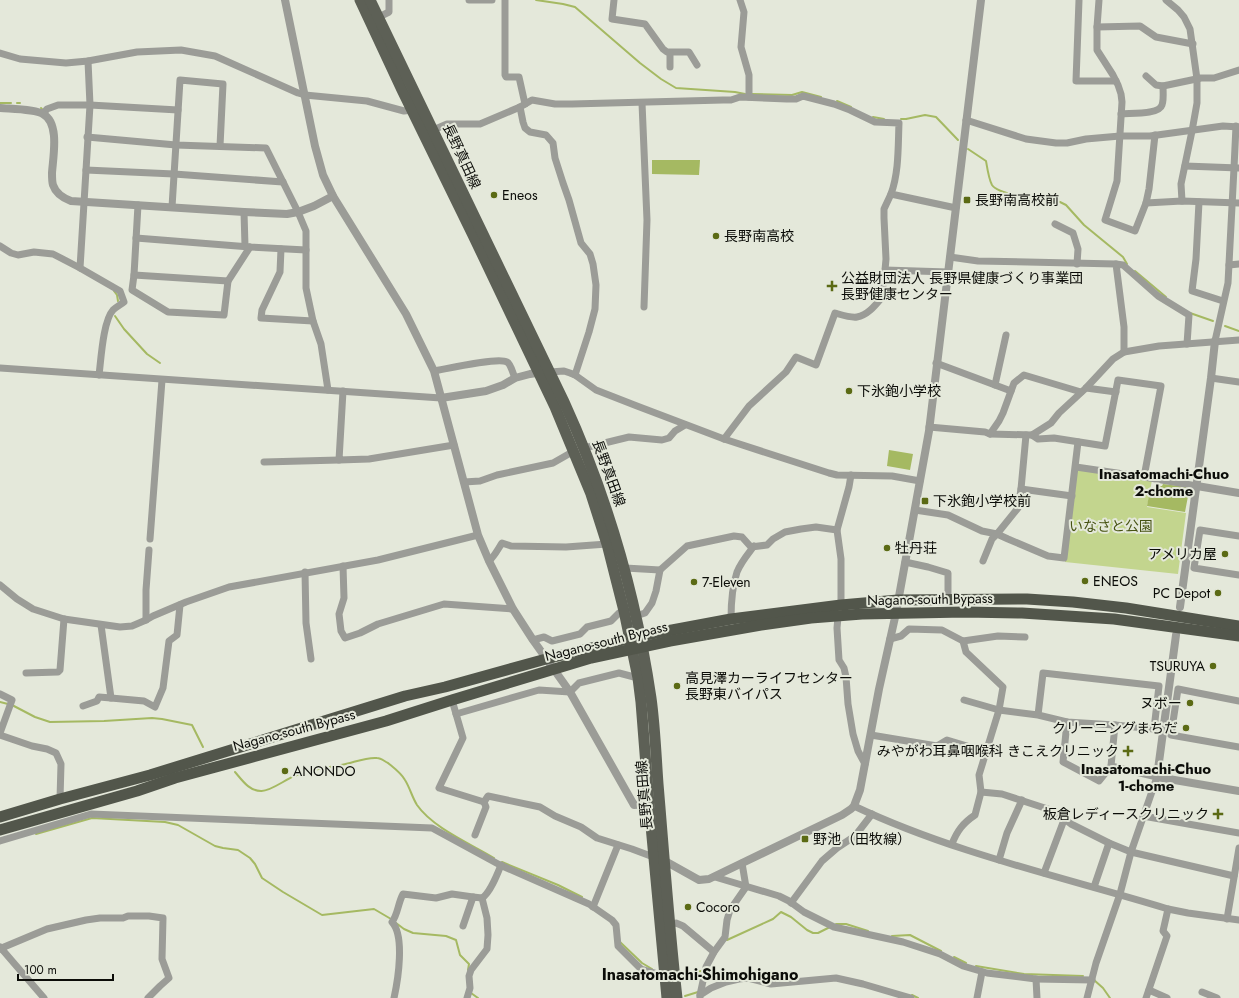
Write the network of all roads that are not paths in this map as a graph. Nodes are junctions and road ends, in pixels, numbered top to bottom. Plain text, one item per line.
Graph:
1 (285, 0) edge
2 (360, 0) edge
3 (370, 0) edge
4 (389, 0) edge
5 (469, 0) edge
6 (492, 0) edge
7 (505, 0) edge
8 (614, 0) edge
9 (740, 0) edge
10 (981, 0) edge
11 (1079, 0) edge
12 (1099, 0) edge
13 (1166, 0) edge
14 (379, 17) junction
15 (1097, 27) junction
16 (1193, 44) junction
17 (0, 53) edge
18 (670, 53) junction
19 (88, 61) junction
20 (697, 65) dead end
21 (670, 68) dead end
22 (1239, 70) edge
23 (1146, 76) dead end
24 (1197, 79) junction
25 (1116, 81) junction
26 (1163, 86) junction
27 (305, 95) junction
28 (749, 97) junction
29 (642, 103) junction
30 (90, 105) junction
31 (522, 106) junction
32 (0, 108) edge
33 (178, 110) junction
34 (413, 110) junction
35 (43, 114) junction
36 (1121, 114) junction
37 (966, 120) junction
38 (1237, 126) edge
39 (433, 130) junction
40 (1192, 131) junction
41 (1155, 135) junction
42 (1120, 136) junction
43 (87, 137) junction
44 (176, 145) junction
45 (220, 146) junction
46 (1185, 166) junction
47 (1237, 168) edge
48 (86, 170) junction
49 (174, 174) junction
50 (283, 182) junction
51 (891, 194) junction
52 (333, 196) junction
53 (1182, 201) junction
54 (1199, 202) junction
55 (84, 203) junction
56 (1146, 203) junction
57 (1236, 203) edge
58 (138, 205) junction
59 (172, 207) junction
60 (956, 208) junction
61 (244, 212) junction
62 (298, 212) junction
63 (1054, 224) dead end
64 (136, 238) junction
65 (0, 246) edge
66 (248, 247) junction
67 (281, 249) junction
68 (306, 250) junction
69 (950, 257) junction
70 (1077, 264) junction
71 (1116, 264) junction
72 (1239, 264) edge
73 (1229, 265) junction
74 (80, 268) junction
75 (885, 270) junction
76 (948, 272) junction
77 (134, 275) junction
78 (228, 281) junction
79 (1223, 301) junction
80 (644, 307) dead end
81 (313, 322) junction
82 (1006, 335) dead end
83 (1239, 340) edge
84 (1215, 341) junction
85 (1187, 344) junction
86 (1124, 352) junction
87 (936, 363) junction
88 (0, 368) edge
89 (434, 371) junction
90 (550, 372) junction
91 (538, 373) junction
92 (99, 375) junction
93 (575, 375) junction
94 (515, 378) junction
95 (1211, 378) junction
96 (162, 380) junction
97 (1239, 382) edge
98 (994, 385) junction
99 (328, 390) junction
100 (1083, 390) junction
101 (343, 391) junction
102 (1012, 391) junction
103 (1116, 392) junction
104 (441, 398) junction
105 (685, 425) junction
106 (929, 428) junction
107 (990, 434) junction
108 (1029, 435) junction
109 (724, 438) junction
110 (1078, 442) junction
111 (454, 445) junction
112 (579, 449) junction
113 (339, 460) junction
114 (264, 462) dead end
115 (1076, 467) junction
116 (851, 475) junction
117 (1144, 477) junction
118 (920, 481) junction
119 (464, 482) junction
120 (1196, 486) junction
121 (1021, 489) junction
122 (1239, 493) edge
123 (1072, 496) junction
124 (915, 510) junction
125 (837, 530) junction
126 (997, 534) junction
127 (478, 535) junction
128 (1239, 536) edge
129 (150, 539) dead end
130 (607, 544) junction
131 (754, 546) junction
132 (149, 550) dead end
133 (489, 561) junction
134 (984, 561) dead end
135 (905, 562) junction
136 (343, 566) junction
137 (625, 568) junction
138 (660, 570) junction
139 (306, 572) junction
140 (1239, 575) edge
141 (0, 585) edge
142 (898, 600) junction
143 (948, 600) junction
144 (180, 605) junction
145 (841, 605) junction
146 (1180, 606) dead end
147 (514, 608) junction
148 (624, 611) junction
149 (896, 613) junction
150 (642, 614) dead end
151 (838, 616) junction
152 (64, 619) junction
153 (731, 619) junction
154 (146, 620) junction
155 (101, 625) junction
156 (1239, 626) edge
157 (1176, 635) dead end
158 (1239, 636) edge
159 (1025, 637) dead end
160 (890, 639) junction
161 (533, 640) junction
162 (963, 641) junction
163 (636, 642) junction
164 (311, 659) dead end
165 (546, 659) junction
166 (554, 669) junction
167 (26, 672) dead end
168 (638, 678) junction
169 (570, 692) junction
170 (0, 694) edge
171 (111, 698) junction
172 (452, 700) junction
173 (964, 700) dead end
174 (1239, 700) edge
175 (84, 706) dead end
176 (999, 710) junction
177 (456, 714) junction
178 (1038, 715) junction
179 (1067, 722) junction
180 (1115, 725) junction
181 (0, 734) edge
182 (871, 735) junction
183 (1239, 747) edge
184 (987, 752) junction
185 (865, 764) junction
186 (1112, 766) junction
187 (1157, 777) junction
188 (1239, 791) edge
189 (981, 792) junction
190 (60, 799) junction
191 (1022, 800) junction
192 (484, 802) junction
193 (649, 804) junction
194 (854, 806) junction
195 (872, 814) junction
196 (1143, 816) junction
197 (0, 817) edge
198 (1064, 820) junction
199 (0, 830) edge
200 (1239, 832) edge
201 (475, 835) dead end
202 (0, 841) edge
203 (1108, 843) junction
204 (952, 844) junction
205 (618, 845) junction
206 (1239, 848) edge
207 (1131, 852) junction
208 (660, 859) junction
209 (998, 860) junction
210 (742, 863) junction
211 (501, 865) junction
212 (1044, 873) junction
213 (1236, 873) edge
214 (715, 877) junction
215 (746, 887) junction
216 (1094, 887) junction
217 (1120, 894) junction
218 (473, 898) junction
219 (482, 898) junction
220 (791, 902) junction
221 (593, 907) junction
222 (1168, 909) junction
223 (1227, 919) junction
224 (1239, 920) edge
225 (670, 925) junction
226 (463, 926) dead end
227 (1, 949) edge
228 (714, 952) junction
229 (982, 972) junction
230 (666, 975) junction
231 (1036, 979) junction
232 (1092, 980) junction
233 (1149, 990) junction
234 (1202, 992) dead end
235 (700, 996) edge
236 (44, 998) edge
237 (148, 998) edge
238 (394, 998) edge
239 (467, 998) edge
240 (668, 998) edge
241 (677, 998) edge
242 (911, 998) edge
243 (977, 998) edge
244 (1037, 998) edge
245 (1087, 998) edge
246 (1146, 998) edge
247 (1167, 998) edge
248 (1217, 998) edge

1 - 27 street
2 - 34 main road, 長野真田線
3 - 14 main road, 長野真田線
4 - 14 street
5 - 6 street
7 - 31 street
8 - 18 street
9 - 28 street
10 - 37 street
11 - 25 street
12 - 15 street
13 - 16 street
14 - 39 main road, 長野真田線
15 - 16 street
15 - 25 street
16 - 24 street
17 - 19 street
18 - 20 street
18 - 21 street
19 - 27 street
19 - 30 street
22 - 24 street
23 - 26 street
24 - 26 street
24 - 40 street
25 - 36 street
26 - 36 street
27 - 34 street
27 - 52 street
28 - 29 street
28 - 51 street
29 - 31 street
29 - 80 street
30 - 33 street
30 - 35 street
30 - 43 street
31 - 39 street
31 - 93 street
32 - 35 street
33 - 44 street
33 - 45 street
34 - 91 main road, 長野真田線
35 - 55 street
36 - 42 street
37 - 42 street
37 - 60 street
38 - 40 street
38 - 47 street
39 - 90 main road, 長野真田線
40 - 41 street
40 - 46 street
41 - 42 street
41 - 56 street
42 - 56 street
43 - 44 street
43 - 48 street
44 - 45 street
44 - 49 street
45 - 50 street
46 - 47 street
46 - 53 street
47 - 57 street
48 - 49 street
48 - 55 street
49 - 50 street
49 - 59 street
50 - 62 street
51 - 60 street
51 - 75 street
52 - 62 street
52 - 89 street
53 - 54 street
53 - 56 street
54 - 57 street
54 - 79 street
55 - 58 street
55 - 74 street
57 - 73 street
58 - 59 street
58 - 64 street
59 - 61 street
60 - 69 street
61 - 62 street
61 - 66 street
62 - 68 street
63 - 70 street
64 - 66 street
64 - 77 street
65 - 74 street
66 - 67 street
66 - 78 street
67 - 68 street
67 - 81 street
68 - 81 street
69 - 70 street
69 - 76 street
70 - 71 street
71 - 85 street
71 - 86 street
72 - 73 street
73 - 79 street
74 - 92 street
75 - 76 street
75 - 109 street
76 - 87 street
77 - 78 street
77 - 78 street
79 - 84 street
81 - 99 street
82 - 98 street
83 - 84 street
84 - 85 street
84 - 95 street
85 - 86 street
86 - 100 street
87 - 98 street
87 - 106 street
88 - 92 street
89 - 94 street
89 - 104 street
90 - 91 street
90 - 93 street
90 - 112 main road, 長野真田線
91 - 94 street
91 - 112 main road, 長野真田線
92 - 96 street
93 - 105 street
94 - 104 street
95 - 97 street
95 - 120 street
96 - 99 street
96 - 129 street
98 - 102 street
99 - 101 street
100 - 102 street
100 - 103 street
100 - 108 street
101 - 104 street
101 - 113 street
102 - 107 street
103 - 110 street
103 - 117 street
104 - 111 street
105 - 109 street
105 - 112 street
106 - 107 street
106 - 118 street
107 - 108 street
108 - 110 street
108 - 121 street
109 - 116 street
110 - 115 street
111 - 113 street
111 - 119 street
112 - 119 street
112 - 130 main road, 長野真田線
112 - 137 main road, 長野真田線
113 - 114 street
115 - 117 street
115 - 123 street
116 - 118 street
116 - 125 street
117 - 120 street
118 - 124 street
119 - 127 street
120 - 122 street
120 - 146 street
121 - 123 street
121 - 126 street
123 - 126 street
124 - 126 street
124 - 135 street
125 - 131 street
125 - 145 street
126 - 134 street
127 - 133 street
127 - 136 street
128 - 140 street
130 - 133 street
130 - 148 main road, 長野真田線
131 - 138 street
131 - 153 street
132 - 154 street
133 - 147 street
135 - 142 street
135 - 143 street
136 - 139 street
136 - 147 street
137 - 138 street
137 - 163 main road, 長野真田線
138 - 150 street
139 - 144 street
139 - 164 street
141 - 152 street
142 - 143 highway, Nagano-south Bypass
142 - 145 highway, Nagano-south Bypass
142 - 149 street
143 - 156 highway, Nagano-south Bypass
144 - 154 street
144 - 171 street
145 - 153 highway, Nagano-south Bypass
147 - 161 street
148 - 161 street
148 - 163 main road, 長野真田線
149 - 151 highway, Nagano-south Bypass
149 - 158 highway, Nagano-south Bypass
149 - 160 street
151 - 163 highway, Nagano-south Bypass
151 - 185 street
152 - 155 street
152 - 167 street
153 - 163 highway, Nagano-south Bypass
154 - 155 street
155 - 171 street
157 - 187 street
159 - 162 street
160 - 162 street
160 - 182 street
161 - 165 street
162 - 176 street
163 - 165 highway, Nagano-south Bypass
163 - 166 highway, Nagano-south Bypass
163 - 168 main road, 長野真田線
163 - 208 main road, 長野真田線
165 - 166 street
165 - 190 highway, Nagano-south Bypass
166 - 169 street
166 - 172 highway, Nagano-south Bypass
168 - 169 street
168 - 193 main road, 長野真田線
169 - 177 street
169 - 193 street
170 - 181 street
171 - 175 street
172 - 177 street
172 - 199 highway, Nagano-south Bypass
173 - 176 street
174 - 183 street
176 - 178 street
176 - 184 street
177 - 192 street
178 - 179 street
178 - 180 street
179 - 180 street
179 - 186 street
180 - 186 street
181 - 190 street
182 - 184 street
182 - 185 street
184 - 189 street
185 - 194 street
186 - 187 street
187 - 188 street
187 - 196 street
189 - 191 street
189 - 204 street
190 - 197 highway, Nagano-south Bypass
191 - 198 street
191 - 209 street
192 - 201 street
192 - 205 street
193 - 208 main road, 長野真田線
194 - 195 street
194 - 210 street
195 - 204 street
195 - 220 street
196 - 200 street
196 - 207 street
198 - 203 street
198 - 212 street
202 - 211 street
203 - 207 street
203 - 216 street
204 - 209 street
205 - 208 street
205 - 221 street
206 - 213 street
207 - 213 street
207 - 217 street
208 - 214 street
208 - 225 main road, 長野真田線
208 - 230 main road, 長野真田線
209 - 212 street
210 - 214 street
210 - 215 street
211 - 219 street
211 - 221 street
212 - 216 street
213 - 223 street
214 - 215 street
215 - 220 street
215 - 228 street
216 - 217 street
217 - 222 street
217 - 232 street
218 - 219 street
218 - 226 street
218 - 238 street
219 - 239 street
220 - 229 street
221 - 230 street
222 - 223 street
222 - 233 street
223 - 224 street
225 - 228 street
225 - 241 main road, 長野真田線
227 - 236 street
227 - 237 street
228 - 235 street
229 - 231 street
229 - 243 street
230 - 240 main road, 長野真田線
231 - 232 street
231 - 244 street
232 - 245 street
233 - 246 street
233 - 247 street
234 - 248 street
235 - 242 street

